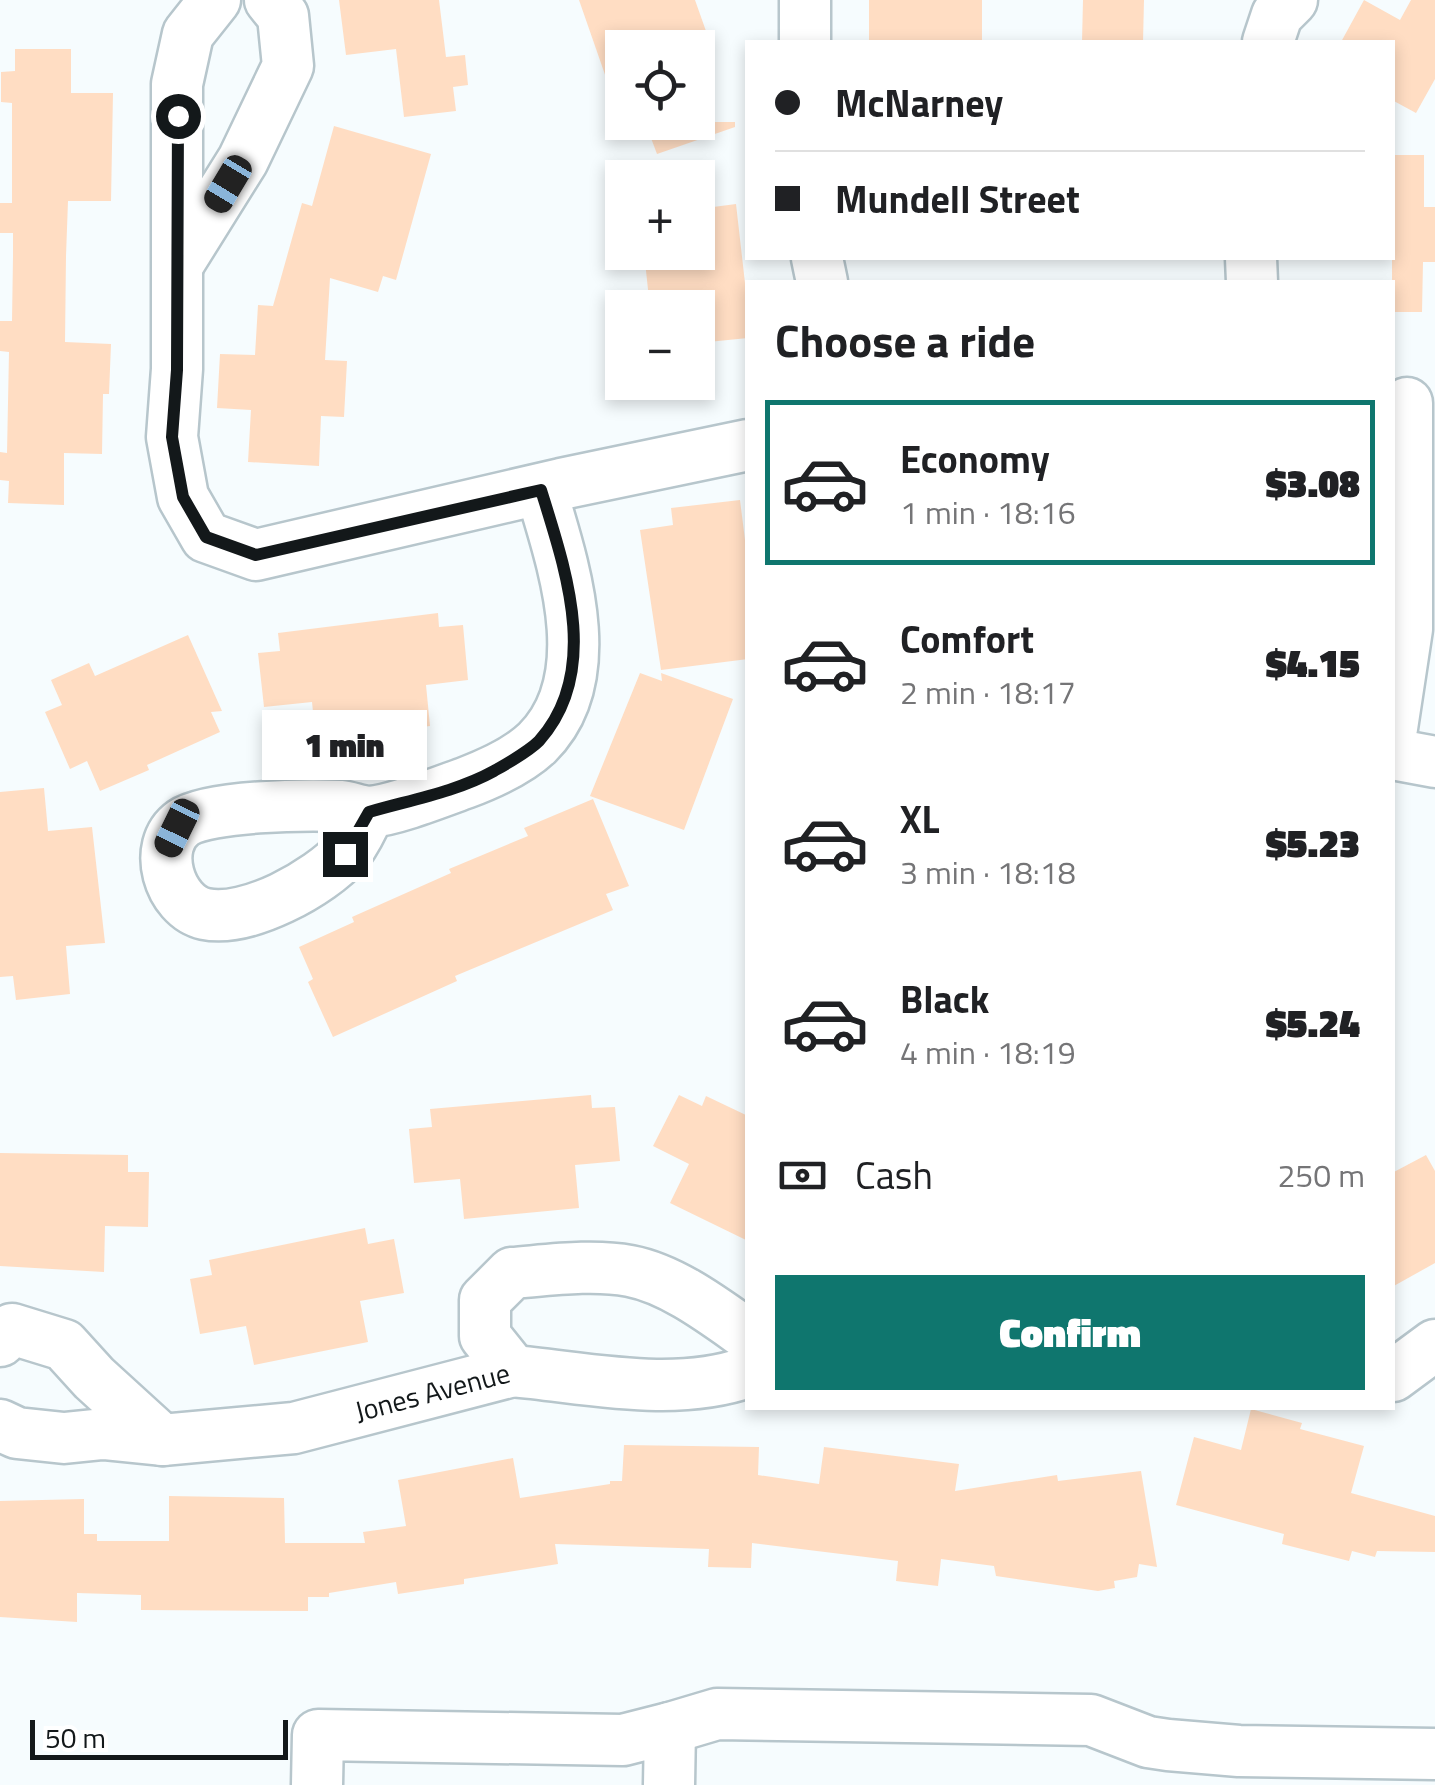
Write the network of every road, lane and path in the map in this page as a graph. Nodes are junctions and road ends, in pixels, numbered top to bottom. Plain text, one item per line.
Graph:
1 (215, 0) edge
2 (270, 0) edge
3 (178, 264) junction
4 (1411, 403) edge
5 (745, 446) edge
6 (541, 490) junction
7 (1395, 707) edge
8 (1395, 755) edge
9 (1435, 762) edge
10 (369, 812) dead end
11 (745, 1333) edge
12 (0, 1342) edge
13 (1435, 1345) edge
14 (514, 1371) junction
15 (745, 1373) edge
16 (1395, 1375) edge
17 (1395, 1376) edge
18 (1435, 1384) edge
19 (0, 1426) edge
20 (162, 1440) junction
21 (670, 1728) junction
22 (1435, 1754) edge
23 (1239, 1768) edge
24 (317, 1785) edge
25 (669, 1785) edge

1 - 3 street
2 - 3 street
3 - 6 street
4 - 7 street
5 - 6 street
6 - 10 street
8 - 9 street
11 - 14 street, Jones Avenue
12 - 20 street
13 - 16 street
14 - 15 street
14 - 20 street, Jones Avenue
17 - 18 street
19 - 20 street, Jones Avenue
21 - 23 street
21 - 24 street
21 - 25 street
22 - 23 street

